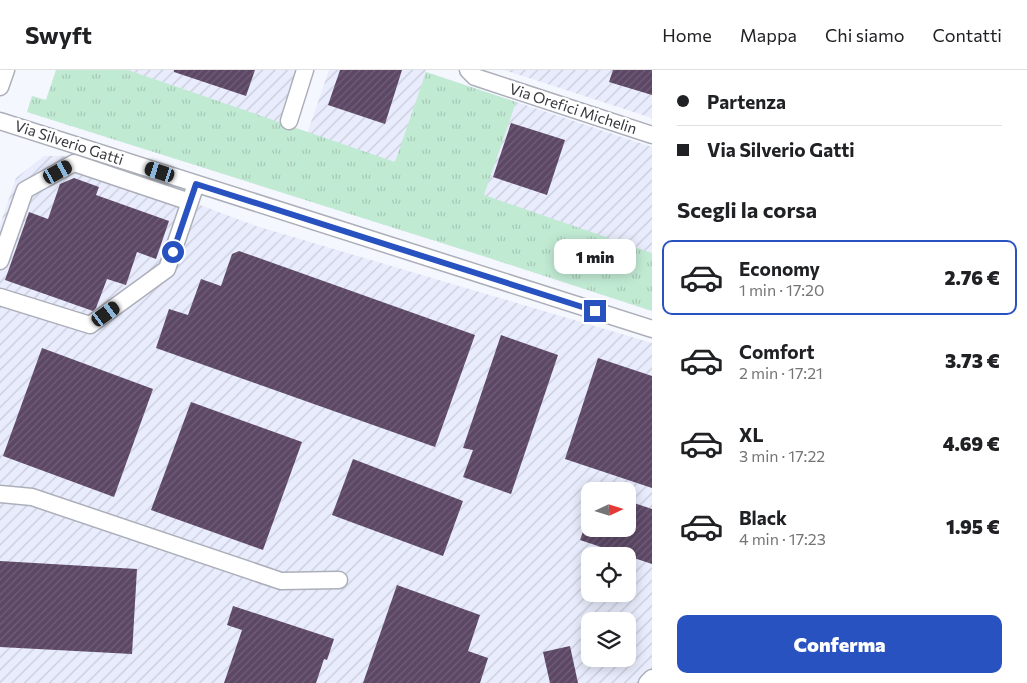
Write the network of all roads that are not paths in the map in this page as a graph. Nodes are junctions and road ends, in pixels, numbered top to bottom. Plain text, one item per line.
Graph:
1 (6, 70) edge
2 (306, 70) edge
3 (468, 70) edge
4 (0, 87) edge
5 (0, 121) edge
6 (289, 121) dead end
7 (652, 135) edge
8 (196, 184) junction
9 (190, 202) junction
10 (0, 261) edge
11 (0, 297) edge
12 (652, 329) edge
13 (0, 494) edge
14 (339, 580) dead end
15 (652, 678) edge
16 (647, 683) edge

1 - 4 street
2 - 6 street
3 - 7 street, Via Orefici Michelin
5 - 8 street, Via Silverio Gatti
8 - 9 street
8 - 12 street, Via Silverio Gatti
9 - 10 street
9 - 11 street
13 - 14 street
15 - 16 street

